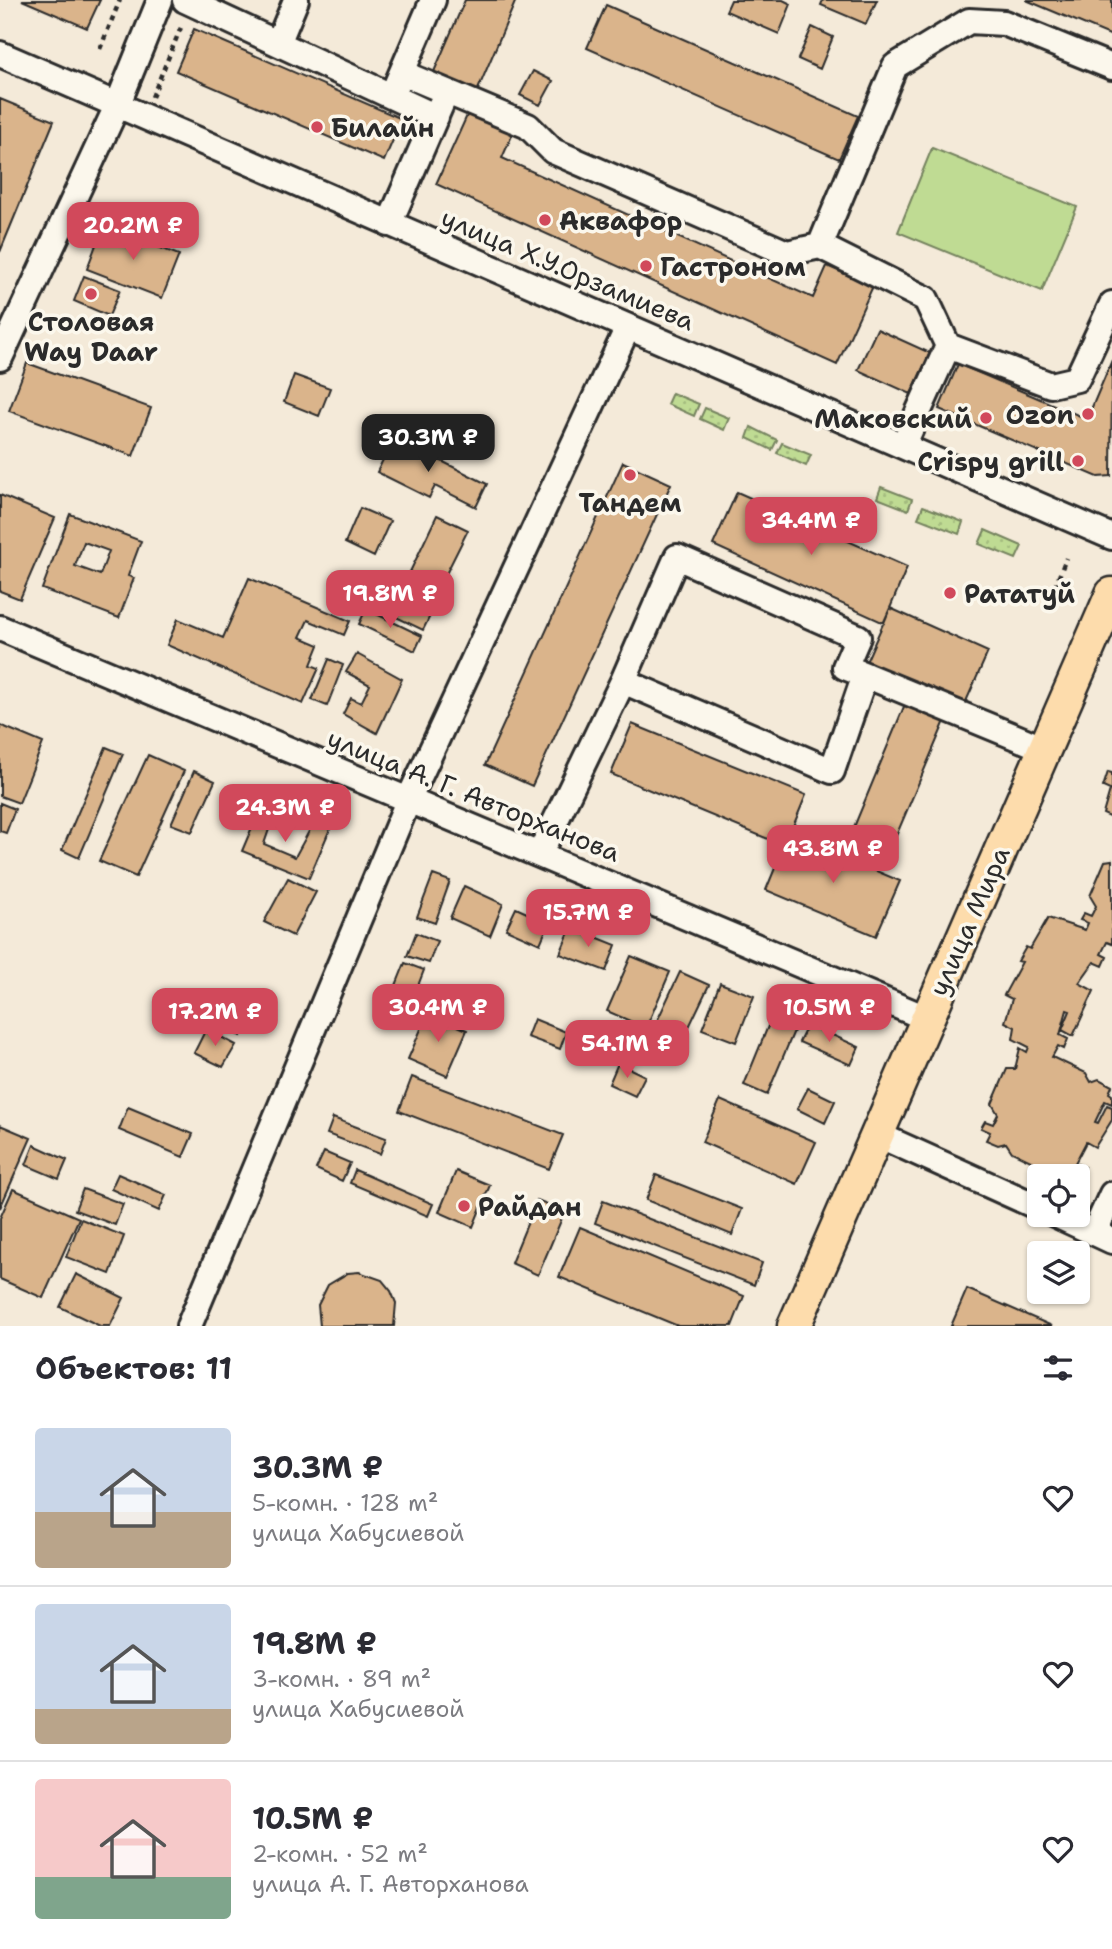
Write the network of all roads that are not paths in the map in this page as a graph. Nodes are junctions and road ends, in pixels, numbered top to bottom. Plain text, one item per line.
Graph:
1 (160, 0) edge
2 (296, 0) edge
3 (433, 0) edge
4 (188, 1) edge
5 (279, 41) junction
6 (0, 54) edge
7 (1112, 67) edge
8 (402, 73) junction
9 (447, 92) junction
10 (392, 96) junction
11 (117, 106) junction
12 (436, 117) junction
13 (389, 224) junction
14 (820, 246) junction
15 (1112, 304) edge
16 (628, 327) junction
17 (948, 346) junction
18 (0, 358) edge
19 (903, 446) junction
20 (1112, 537) edge
21 (1112, 594) edge
22 (0, 628) edge
23 (865, 675) junction
24 (623, 681) junction
25 (1045, 749) junction
26 (408, 802) junction
27 (540, 853) junction
28 (926, 1018) junction
29 (876, 1134) junction
30 (1112, 1194) edge
31 (1027, 1202) edge
32 (1082, 1227) edge
33 (1103, 1237) edge
34 (189, 1326) edge
35 (794, 1326) edge

1 - 11 street
2 - 5 street
3 - 8 street
4 - 5 street
5 - 10 street
6 - 11 street, улица Х.У.Орзамиева
7 - 14 street
8 - 9 street
8 - 10 street
9 - 12 street
9 - 14 street
10 - 12 street
11 - 13 street, улица Х.У.Орзамиева
11 - 18 street
12 - 13 street
13 - 16 street, улица Х.У.Орзамиева
14 - 17 street
15 - 17 street
16 - 19 street, улица Х.У.Орзамиева
16 - 26 street
17 - 19 street
19 - 20 street, улица Х.У.Орзамиева
21 - 25 main road, улица Мира
22 - 26 street, улица А. Г. Авторханова
23 - 24 street
23 - 24 street
23 - 25 street
24 - 27 street
25 - 28 main road, улица Мира
26 - 27 street, улица А. Г. Авторханова
26 - 34 street
27 - 28 street, улица А. Г. Авторханова
28 - 29 main road, улица Мира
29 - 31 street
29 - 35 main road, улица Мира
30 - 33 street
32 - 33 street

